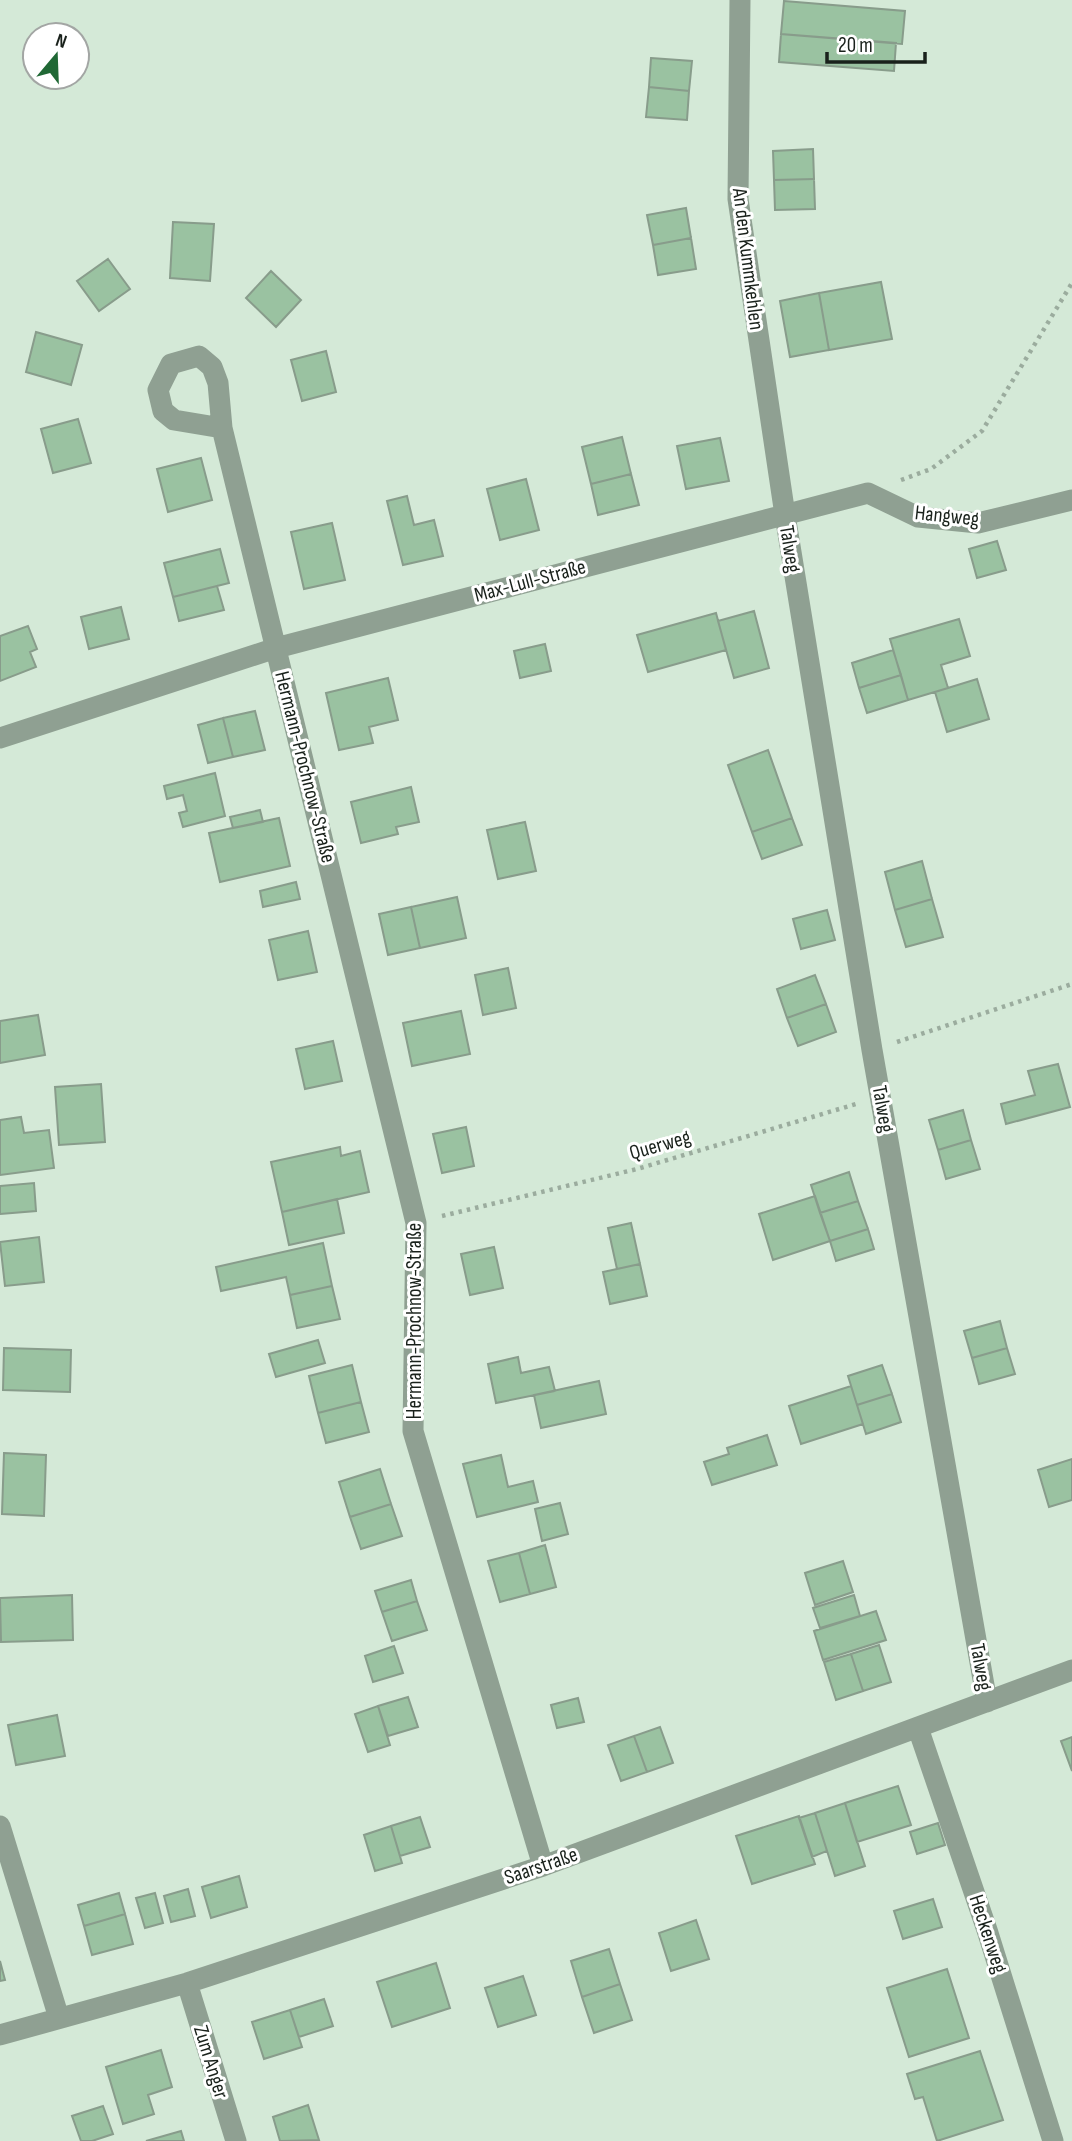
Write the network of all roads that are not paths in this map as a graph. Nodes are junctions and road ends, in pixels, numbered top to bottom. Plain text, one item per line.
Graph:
1 (740, 0) edge
2 (222, 428) dead end
3 (1072, 499) edge
4 (785, 515) junction
5 (276, 648) junction
6 (0, 738) edge
7 (1072, 1670) edge
8 (987, 1702) junction
9 (918, 1728) junction
10 (0, 1826) edge
11 (543, 1866) junction
12 (187, 1983) junction
13 (59, 2018) junction
14 (0, 2035) edge
15 (236, 2141) edge
16 (1054, 2141) edge

1 - 4 street, An den Kummkehlen
2 - 5 street
3 - 4 street, Hangweg
4 - 5 street, Max-Lull-Straße
4 - 8 street, Talweg
5 - 6 street, Max-Lull-Straße
5 - 11 street, Hermann-Prochnow-Straße
7 - 8 street, Saarstraße
8 - 9 street, Saarstraße
9 - 11 street, Saarstraße
9 - 16 street, Heckenweg
10 - 13 street
11 - 12 street, Saarstraße
12 - 13 street, Saarstraße
12 - 15 street, Zum Anger
13 - 14 street, Saarstraße

